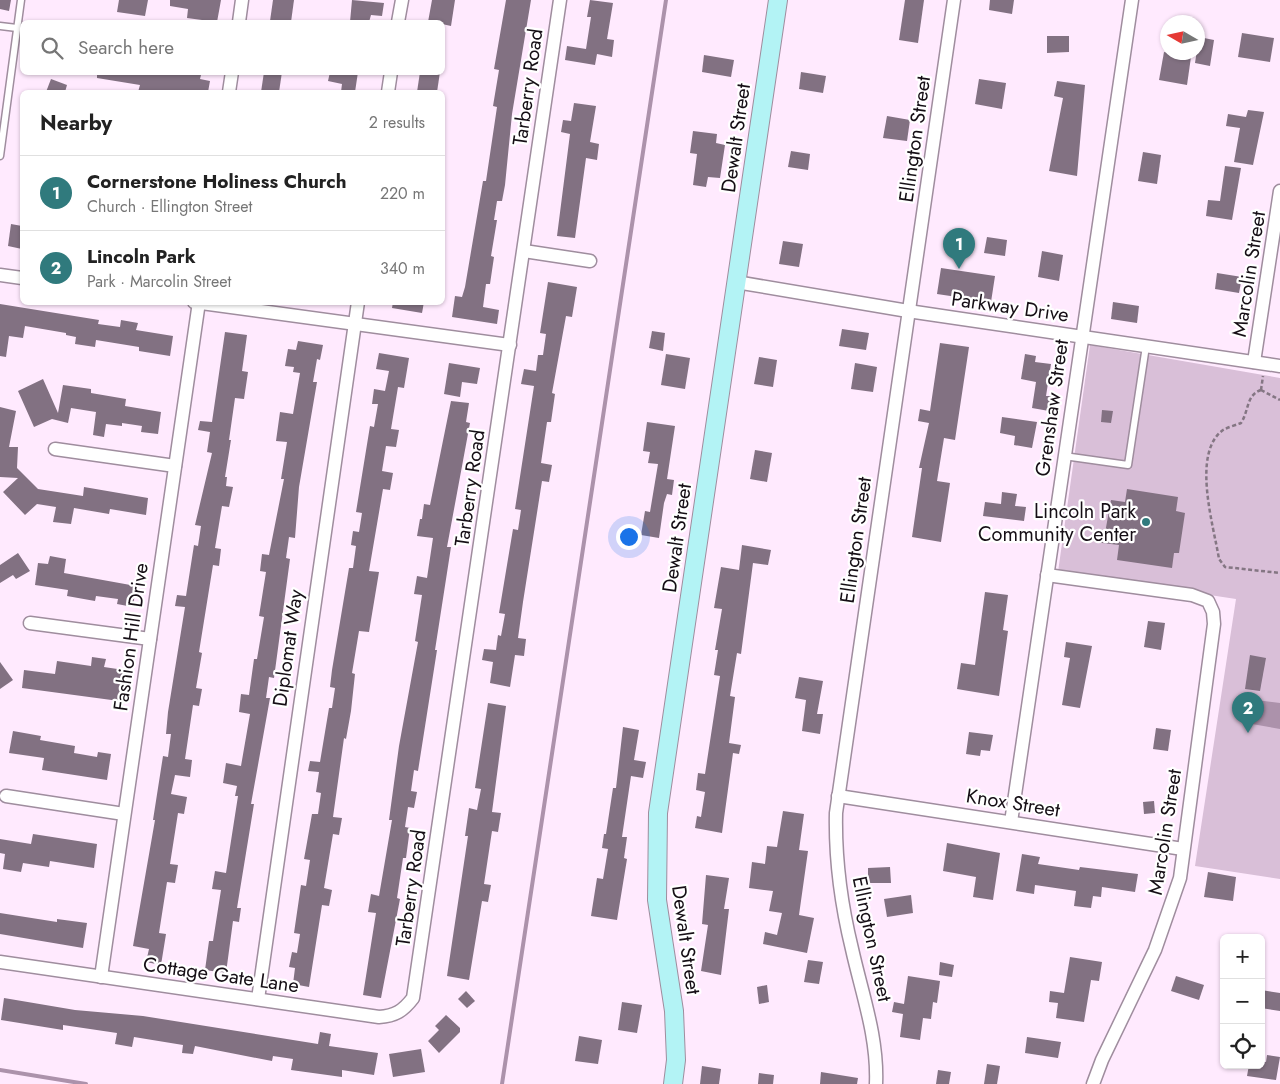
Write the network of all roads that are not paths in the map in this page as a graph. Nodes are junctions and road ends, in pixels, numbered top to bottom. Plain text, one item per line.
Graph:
1 (21, 0) edge
2 (242, 0) edge
3 (402, 0) edge
4 (560, 0) edge
5 (778, 0) edge
6 (954, 0) edge
7 (1132, 0) edge
8 (239, 20) edge
9 (398, 20) edge
10 (0, 26) edge
11 (17, 28) junction
12 (232, 75) edge
13 (391, 75) edge
14 (229, 90) edge
15 (388, 90) edge
16 (0, 156) edge
17 (1280, 191) edge
18 (524, 251) junction
19 (590, 261) dead end
20 (0, 275) edge
21 (20, 278) edge
22 (736, 282) junction
23 (197, 305) edge
24 (213, 305) edge
25 (358, 305) edge
26 (908, 311) junction
27 (356, 323) junction
28 (1082, 336) junction
29 (510, 345) junction
30 (1146, 346) junction
31 (1254, 362) junction
32 (1280, 366) edge
33 (55, 449) dead end
34 (1064, 456) junction
35 (175, 466) junction
36 (1046, 576) junction
37 (30, 623) dead end
38 (150, 639) junction
39 (6, 796) dead end
40 (838, 796) junction
41 (124, 814) junction
42 (1011, 822) junction
43 (1183, 849) junction
44 (0, 962) edge
45 (101, 977) junction
46 (416, 981) joint
47 (258, 1000) junction
48 (674, 1084) edge
49 (876, 1084) edge
50 (1093, 1084) edge

1 - 11 lane
2 - 8 street
3 - 9 street
4 - 18 street, Tarberry Road
5 - 22 street, Dewalt Street
6 - 26 street, Ellington Street
7 - 28 street, Grenshaw Street
10 - 11 lane
11 - 16 lane
12 - 14 street
13 - 15 street
17 - 31 street, Marcolin Street
18 - 19 street
18 - 29 street, Tarberry Road
20 - 21 street
22 - 26 street, Parkway Drive
22 - 48 street, Dewalt Street
23 - 35 street, Fashion Hill Drive
24 - 27 street
25 - 27 street, Diplomat Way
26 - 28 street, Parkway Drive
26 - 40 street, Ellington Street
27 - 29 street
27 - 47 street, Diplomat Way
28 - 30 street, Parkway Drive
28 - 34 street, Grenshaw Street
29 - 46 street, Tarberry Road
30 - 31 street, Parkway Drive
30 - 34 lane
31 - 32 street, Parkway Drive
33 - 35 street
34 - 36 street, Grenshaw Street
35 - 38 street, Fashion Hill Drive
36 - 42 street, Grenshaw Street
36 - 43 street, Marcolin Street
37 - 38 street
38 - 41 street, Fashion Hill Drive
39 - 41 street
40 - 42 street, Knox Street
40 - 49 street, Ellington Street
41 - 45 street, Fashion Hill Drive
42 - 43 street, Knox Street
43 - 50 street, Marcolin Street
44 - 45 street, Cottage Gate Lane
45 - 47 street, Cottage Gate Lane
46 - 47 street, Cottage Gate Lane

